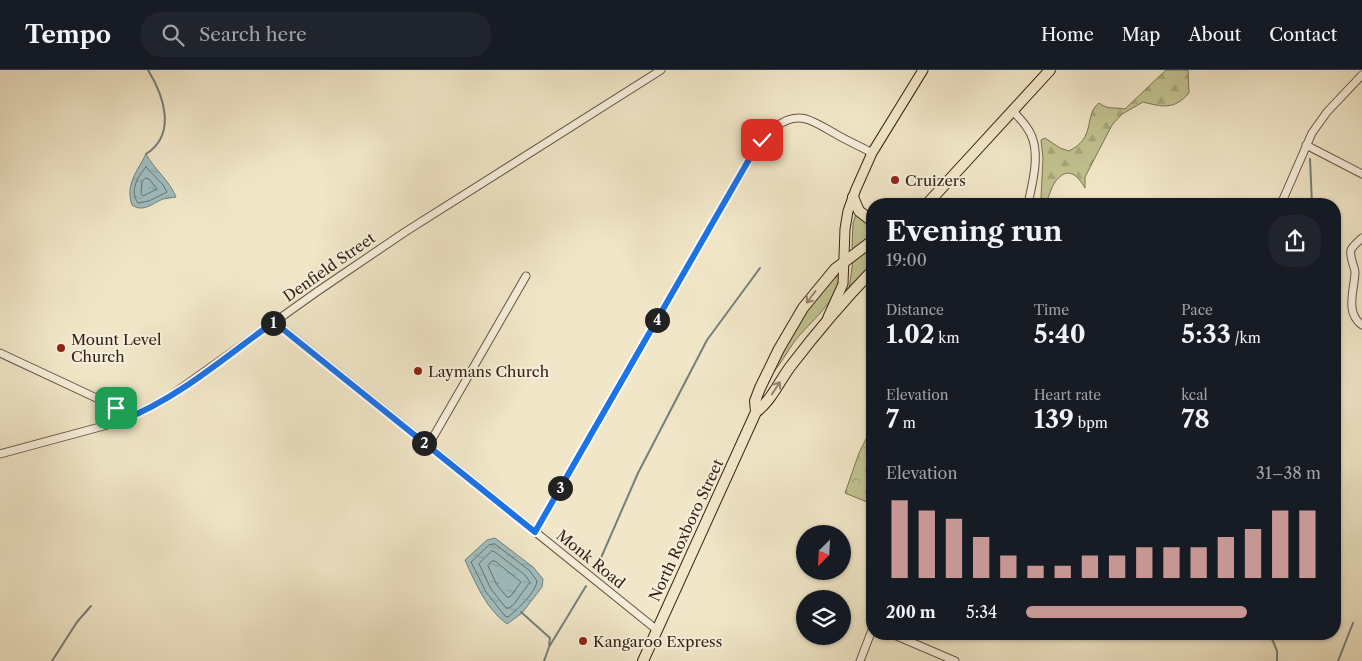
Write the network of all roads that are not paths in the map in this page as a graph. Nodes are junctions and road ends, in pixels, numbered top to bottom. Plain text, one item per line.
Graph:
1 (661, 70) edge
2 (922, 70) edge
3 (1050, 70) edge
4 (1362, 76) edge
5 (1013, 111) junction
6 (1306, 145) junction
7 (872, 153) junction
8 (1362, 174) edge
9 (853, 197) junction
10 (933, 198) edge
11 (1029, 198) edge
12 (1284, 198) edge
13 (866, 216) edge
14 (1362, 238) edge
15 (866, 246) edge
16 (844, 262) junction
17 (526, 276) dead end
18 (866, 277) edge
19 (826, 319) junction
20 (274, 322) junction
21 (1362, 325) edge
22 (0, 353) edge
23 (756, 412) junction
24 (123, 420) junction
25 (428, 446) junction
26 (0, 454) edge
27 (535, 532) junction
28 (657, 630) junction
29 (868, 640) edge
30 (906, 640) edge
31 (643, 661) edge
32 (860, 661) edge
33 (955, 661) edge

1 - 20 street, Denfield Street
2 - 7 main road, North Roxboro Street
3 - 5 highway
4 - 6 street
5 - 10 highway
5 - 11 street
6 - 8 street
6 - 12 street
7 - 9 main road, North Roxboro Street
7 - 27 street
9 - 13 highway
9 - 16 main road, North Roxboro Street
14 - 21 street
15 - 16 highway
16 - 19 main road, North Roxboro Street
16 -> 23 highway, North Roxboro Street
17 - 25 street
18 - 19 highway
23 -> 19 highway, North Roxboro Street
20 - 24 street, Denfield Street
20 - 25 street, Monk Road
22 - 24 street
23 - 28 highway, North Roxboro Street
24 - 26 street, Denfield Street
25 - 27 street, Monk Road
27 - 28 street, Monk Road
28 - 31 highway, North Roxboro Street
29 - 32 street
30 - 33 street

